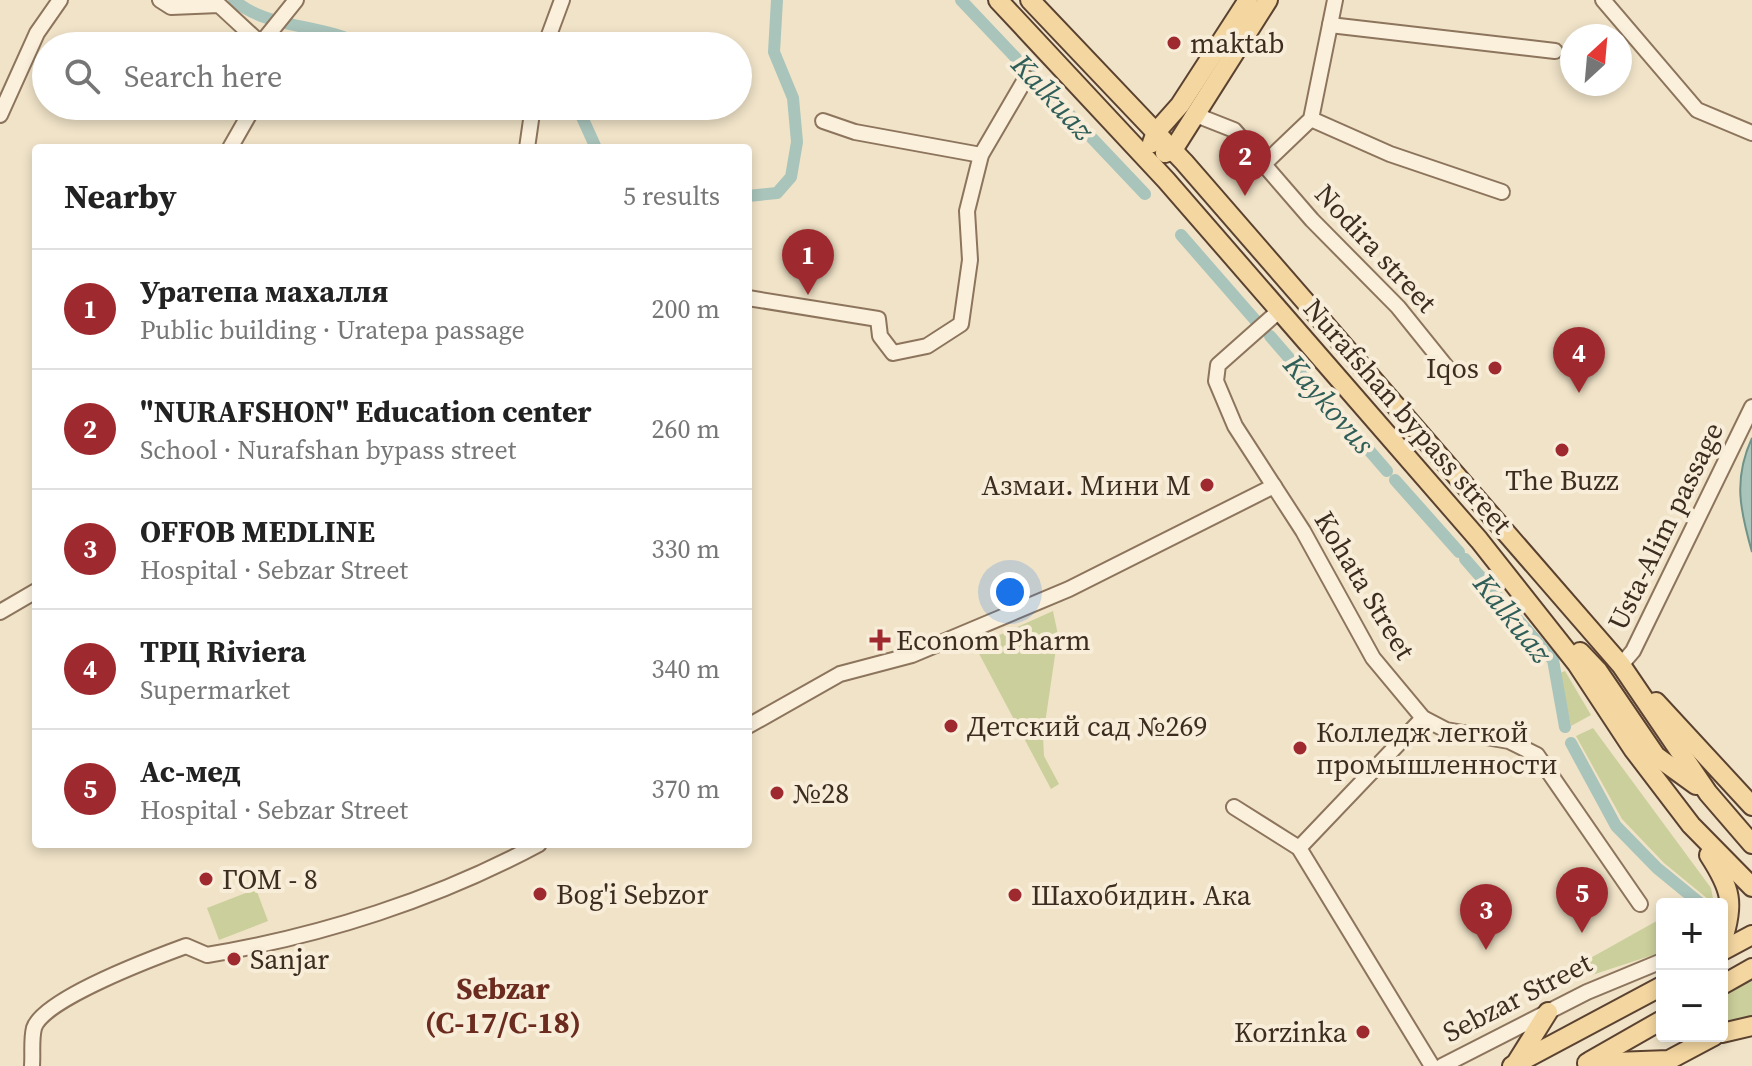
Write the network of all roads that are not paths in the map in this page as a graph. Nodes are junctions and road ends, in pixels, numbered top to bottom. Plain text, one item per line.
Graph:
1 (60, 0) edge
2 (160, 0) edge
3 (296, 0) edge
4 (562, 0) edge
5 (998, 0) edge
6 (1030, 0) edge
7 (1248, 0) edge
8 (1268, 0) edge
9 (1335, 0) edge
10 (1603, 0) edge
11 (1242, 25) junction
12 (1330, 25) junction
13 (38, 32) edge
14 (252, 32) edge
15 (270, 32) edge
16 (550, 32) edge
17 (32, 44) edge
18 (1555, 51) dead end
19 (1026, 78) dead end
20 (0, 115) edge
21 (1196, 115) junction
22 (1311, 119) junction
23 (246, 120) edge
24 (531, 120) edge
25 (823, 121) dead end
26 (1156, 132) junction
27 (1752, 133) edge
28 (232, 144) edge
29 (528, 144) edge
30 (1173, 150) junction
31 (981, 155) junction
32 (1147, 159) junction
33 (1264, 164) junction
34 (1502, 192) dead end
35 (752, 299) edge
36 (1280, 310) junction
37 (1448, 369) dead end
38 (1752, 407) edge
39 (1274, 486) junction
40 (1479, 540) junction
41 (32, 593) edge
42 (0, 612) edge
43 (1621, 665) junction
44 (1423, 718) junction
45 (752, 724) edge
46 (1708, 793) junction
47 (1752, 806) edge
48 (1234, 807) dead end
49 (1752, 824) edge
50 (1691, 825) junction
51 (1752, 844) edge
52 (531, 848) edge
53 (1299, 848) junction
54 (1752, 887) edge
55 (1640, 904) dead end
56 (1728, 924) edge
57 (1752, 935) edge
58 (1728, 948) edge
59 (1752, 950) edge
60 (1728, 951) edge
61 (1656, 964) edge
62 (1752, 968) edge
63 (1728, 982) edge
64 (1656, 989) edge
65 (1548, 1012) junction
66 (1656, 1023) edge
67 (1752, 1026) edge
68 (1728, 1032) edge
69 (1703, 1042) edge
70 (1663, 1063) edge
71 (1583, 1064) edge
72 (1514, 1065) edge
73 (32, 1066) edge
74 (1432, 1066) edge
75 (1442, 1066) edge

1 - 13 street
2 - 14 street
3 - 15 street
4 - 16 street
5 - 32 main road, Nurafshan bypass street
6 - 26 main road
7 - 11 main road
8 - 11 main road
9 - 12 street
10 - 27 street
11 - 21 main road
11 - 26 main road
12 - 18 street
12 - 22 street
17 - 20 street
19 - 31 street
21 - 30 main road
21 - 33 street, Nodira street
22 - 33 street
22 - 34 street
23 - 28 street
24 - 29 street
25 - 31 street
26 - 30 main road
26 - 32 main road
30 - 32 main road
30 - 43 main road
31 - 35 street
32 - 36 main road, Nurafshan bypass street
33 - 37 street, Nodira street
36 - 39 street, Kohata Street
36 - 40 main road, Nurafshan bypass street
38 - 43 street, Usta-Alim passage
39 - 44 street, Kohata Street
39 - 45 street
40 - 46 main road
40 - 50 main road, Nurafshan bypass street
41 - 42 street
43 - 46 main road
43 - 47 main road
44 - 53 street
44 - 55 street, Kohata Street
46 - 49 main road
46 - 51 main road
48 - 53 street
50 - 54 main road, Nurafshan bypass street
50 - 56 main road
52 - 73 street
53 - 74 street
57 - 58 main road
59 - 60 main road
61 - 65 street, Sebzar Street
62 - 63 main road
64 - 72 main road, Sebzar Street
65 - 72 main road
65 - 75 street, Sebzar Street
66 - 71 main road
67 - 68 main road
69 - 70 main road
70 - 71 main road

